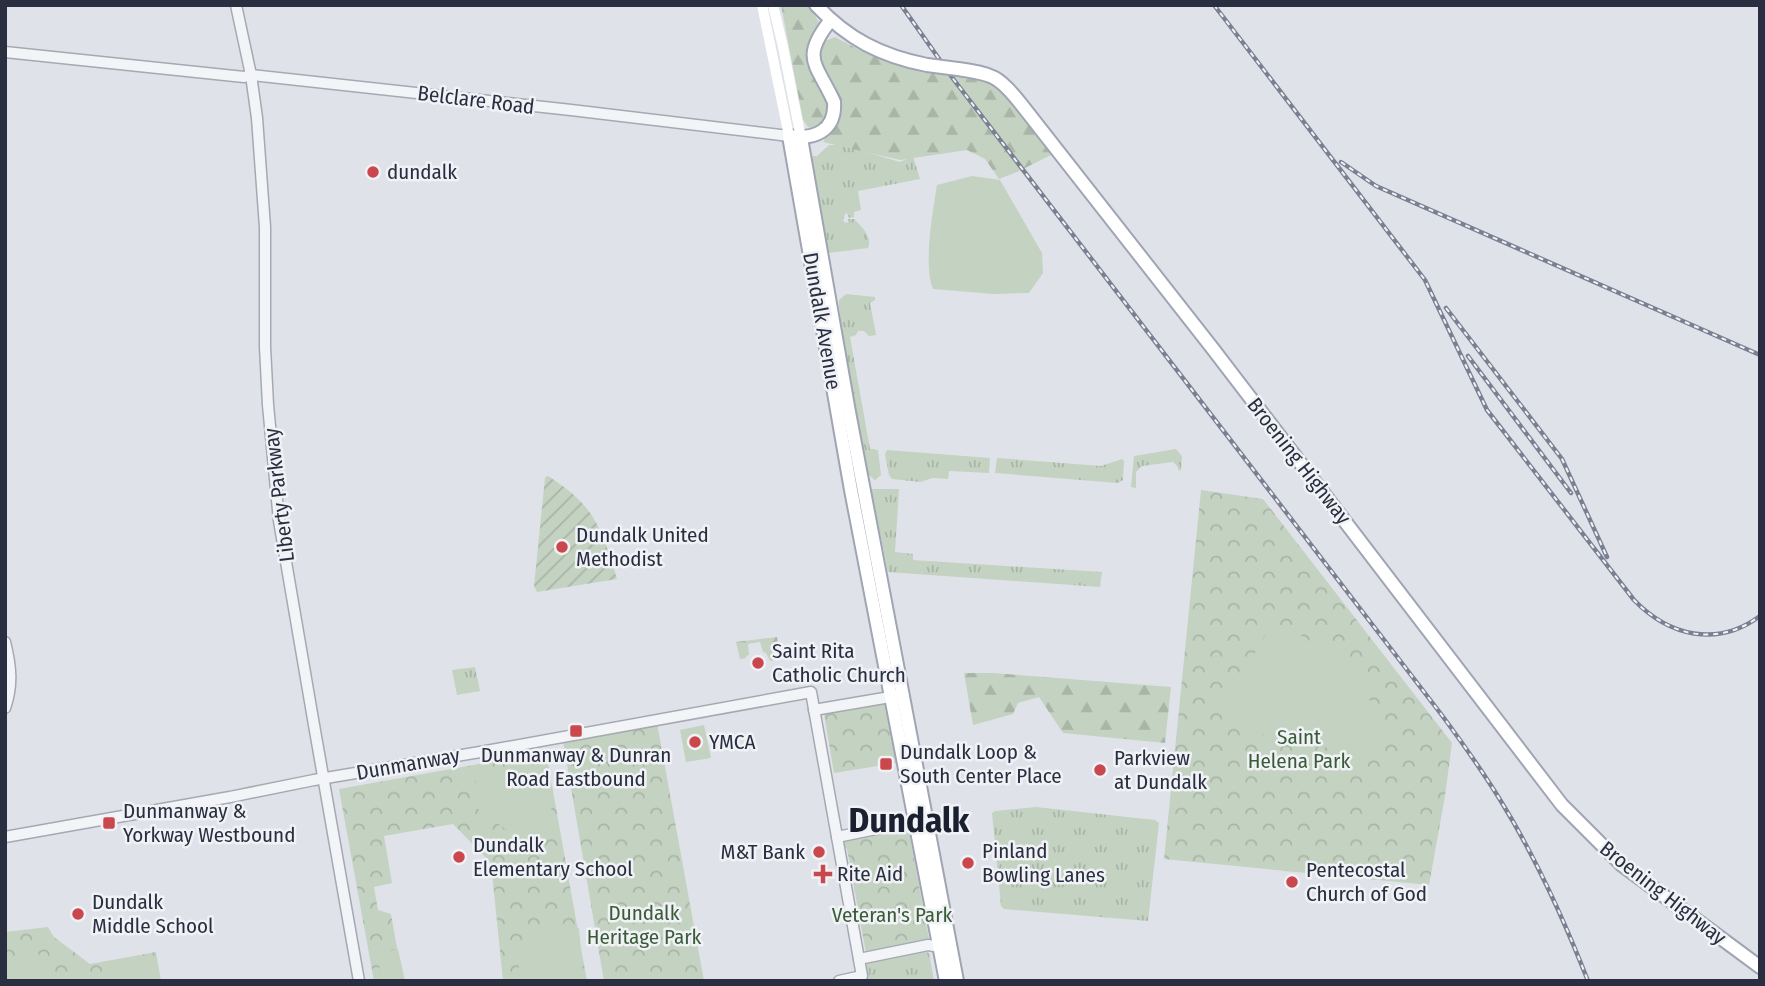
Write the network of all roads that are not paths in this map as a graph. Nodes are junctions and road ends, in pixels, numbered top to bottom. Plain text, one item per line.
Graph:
1 (236, 5) edge
2 (762, 5) edge
3 (773, 5) edge
4 (816, 5) edge
5 (830, 21) junction
6 (5, 52) edge
7 (251, 75) junction
8 (795, 137) junction
9 (5, 642) edge
10 (897, 696) junction
11 (5, 709) edge
12 (814, 710) junction
13 (323, 779) junction
14 (921, 820) junction
15 (5, 837) edge
16 (837, 837) junction
17 (940, 947) junction
18 (952, 954) junction
19 (859, 959) junction
20 (1760, 967) edge
21 (359, 981) edge
22 (839, 981) edge
23 (946, 981) edge
24 (957, 981) edge

1 - 7 street, Liberty Parkway
2 - 8 main road, Dundalk Avenue
3 - 8 main road, Dundalk Avenue
4 - 5 main road, Broening Highway
5 - 8 main road
5 - 20 main road, Broening Highway, bridge
6 - 7 street, Belclare Road
7 - 8 street, Belclare Road
7 - 13 street, Liberty Parkway
8 - 10 main road, Dundalk Avenue
9 - 11 street
10 - 12 street
10 - 14 main road, Dundalk Avenue
12 - 13 street, Dunmanway
12 - 16 street
13 - 15 street, Dunmanway
13 - 21 street, Liberty Parkway
14 - 16 street
14 - 17 main road
14 - 18 main road
16 - 19 street
17 - 18 street
17 - 19 street
17 - 23 main road
18 - 24 main road
19 - 22 street

